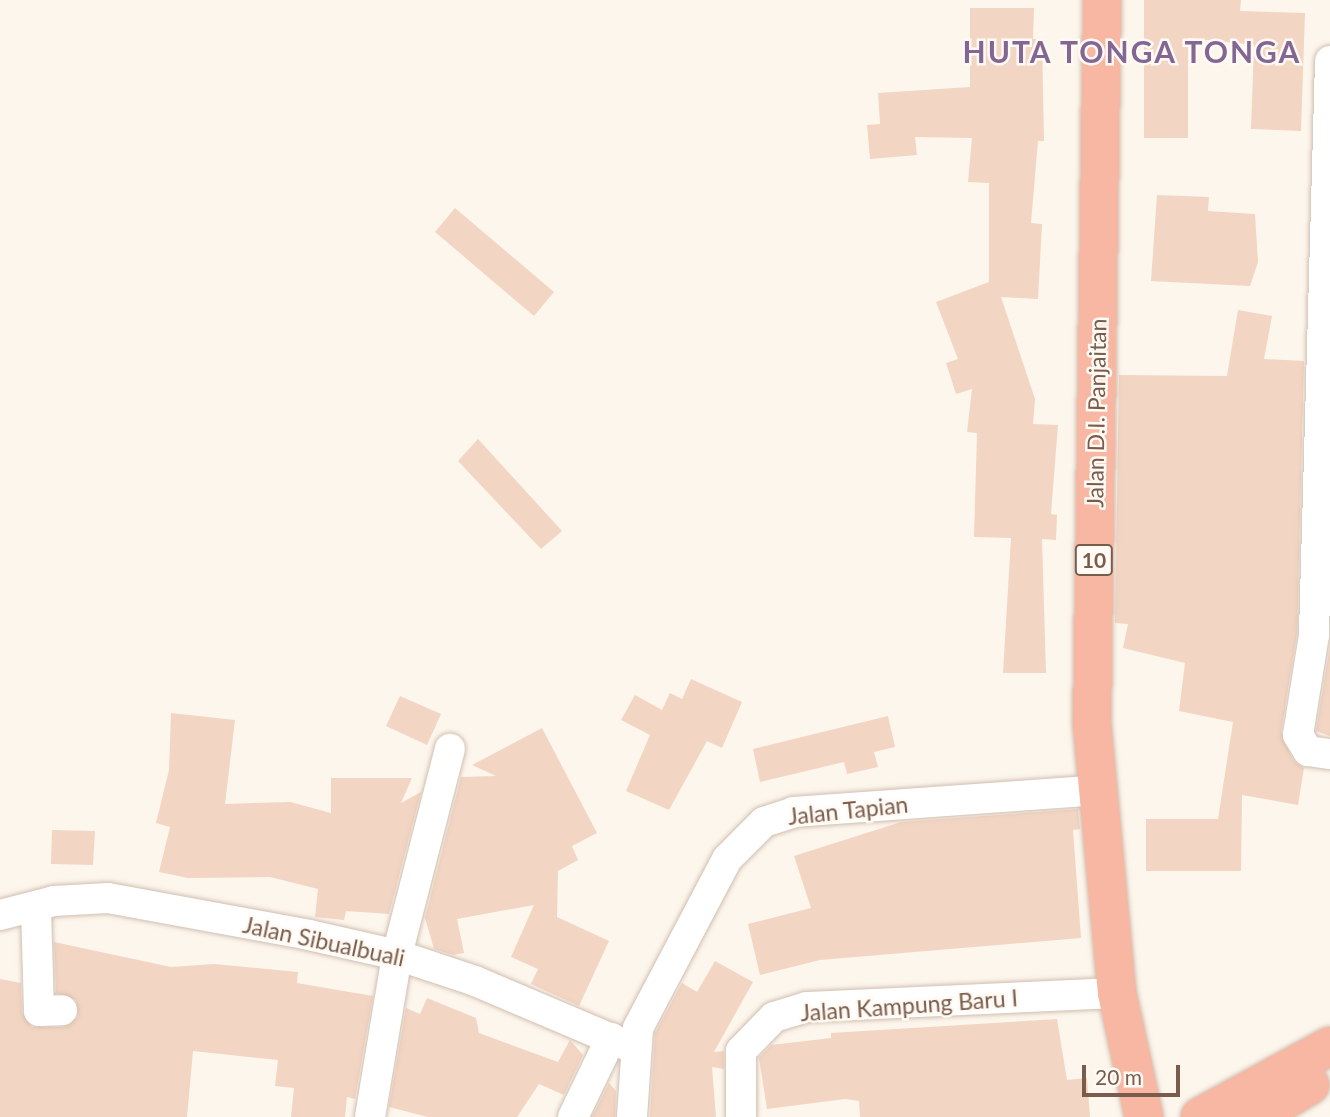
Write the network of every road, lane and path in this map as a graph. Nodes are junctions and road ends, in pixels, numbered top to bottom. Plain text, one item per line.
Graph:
1 (1102, 0) edge
2 (1330, 61) edge
3 (450, 749) dead end
4 (1330, 754) edge
5 (1098, 790) junction
6 (36, 909) junction
7 (0, 915) edge
8 (397, 955) junction
9 (1117, 993) junction
10 (62, 1010) dead end
11 (623, 1043) junction
12 (1330, 1046) edge
13 (1330, 1074) edge
14 (370, 1117) edge
15 (573, 1117) edge
16 (632, 1117) edge
17 (741, 1117) edge
18 (1144, 1117) edge
19 (1200, 1117) edge
20 (1257, 1117) edge

1 - 5 highway, Jalan D.I. Panjaitan / 10
2 - 4 street
3 - 8 street
5 - 9 highway, Jalan D.I. Panjaitan / 10
5 - 11 street, Jalan Tapian
6 - 7 street, Jalan Sibualbuali
6 - 8 street, Jalan Sibualbuali
6 - 10 street
8 - 11 street, Jalan Sibualbuali
8 - 14 street
9 - 17 street, Jalan Kampung Baru I
9 - 18 highway, Jalan D.I. Panjaitan / 10
11 - 15 street
11 - 16 street, Jalan Tapian
12 - 19 highway
13 - 20 highway

